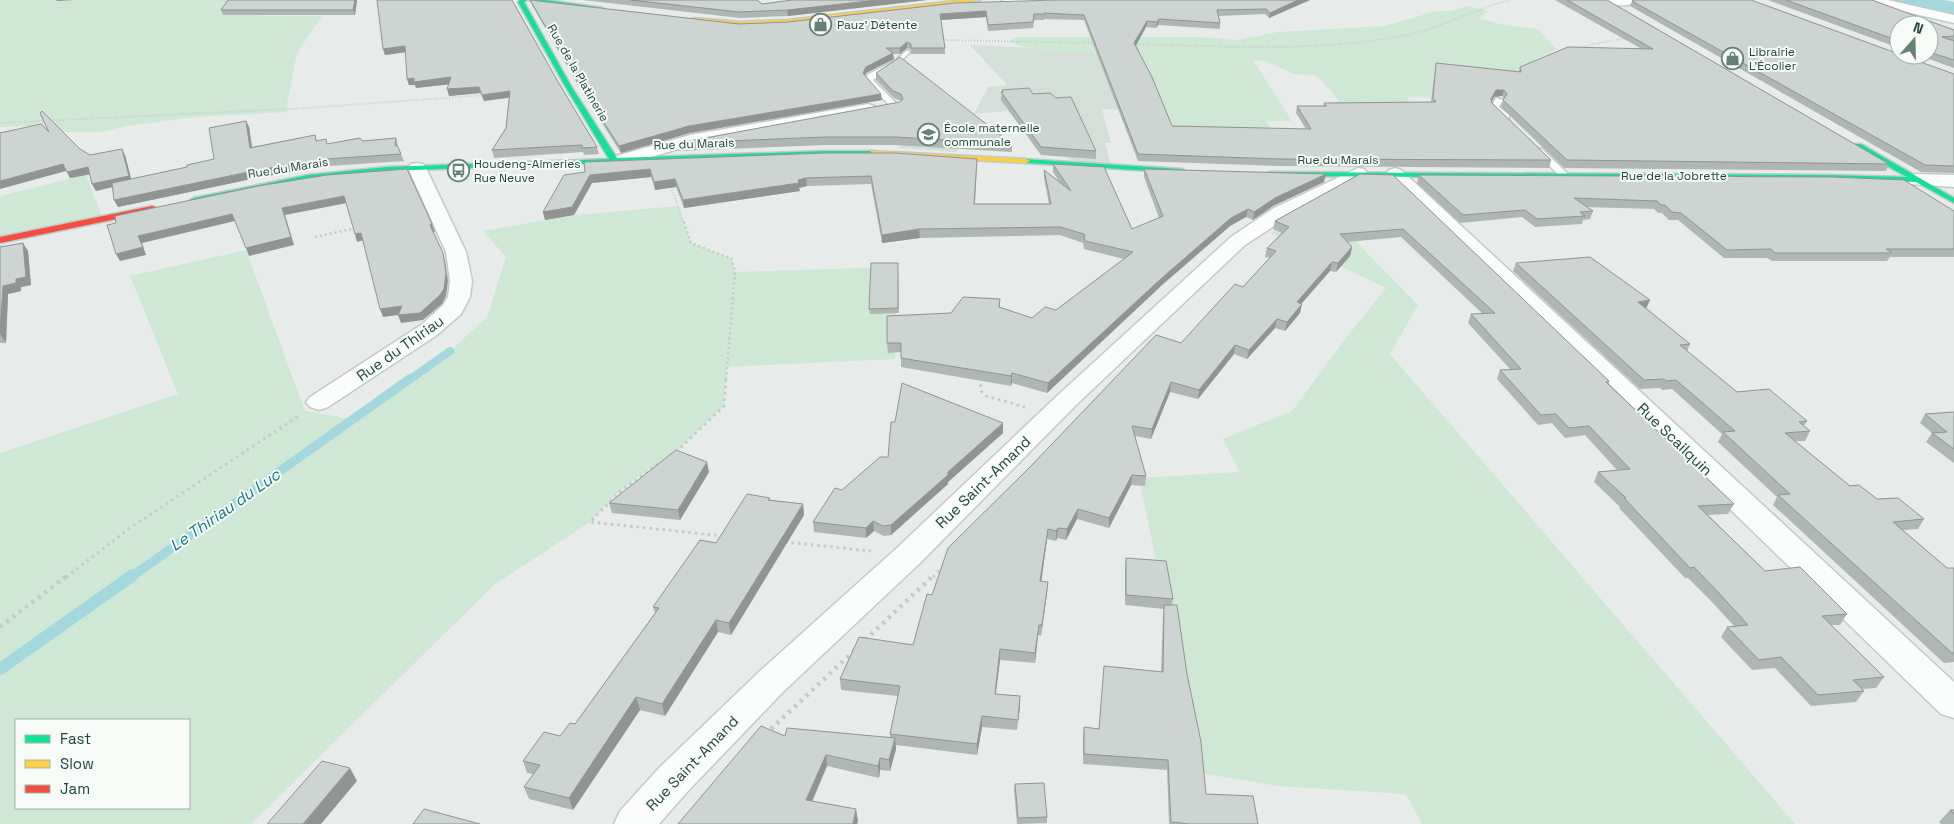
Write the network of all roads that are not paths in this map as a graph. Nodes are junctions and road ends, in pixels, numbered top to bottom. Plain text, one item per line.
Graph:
1 (524, 0) edge
2 (537, 0) edge
3 (1056, 0) edge
4 (1606, 0) edge
5 (1634, 0) edge
6 (1871, 0) edge
7 (986, 2) edge
8 (937, 4) joint
9 (610, 9) edge
10 (1623, 10) edge
11 (686, 19) edge
12 (1954, 19) edge
13 (907, 52) edge
14 (1499, 100) edge
15 (894, 105) joint
16 (1516, 127) edge
17 (1850, 141) edge
18 (1536, 147) edge
19 (615, 162) junction
20 (417, 168) junction
21 (1190, 172) edge
22 (1258, 173) edge
23 (1358, 173) junction
24 (1395, 174) junction
25 (1564, 175) junction
26 (1916, 180) junction
27 (1954, 181) edge
28 (1954, 201) edge
29 (178, 203) edge
30 (160, 207) edge
31 (0, 240) edge
32 (319, 402) road end
33 (1954, 704) edge
34 (634, 824) edge

1 - 19 street, Rue de la Platinerie
2 - 9 street
3 - 7 street
4 - 5 street
4 - 10 street
6 - 12 street
7 - 8 street
8 - 11 street
13 - 15 lane
14 - 16 lane
15 - 19 street
17 - 26 street
18 - 25 lane
19 - 20 street, Rue du Marais
19 - 21 street, Rue du Marais
20 - 29 street, Rue du Marais
20 - 32 street, Rue du Thiriau
22 - 23 street, Rue du Marais
23 - 24 street, Rue du Marais
23 - 34 street, Rue Saint-Amand
24 - 25 street, Rue de la Jobrette
24 - 33 street, Rue Scailquin
25 - 26 street, Rue de la Jobrette
26 - 27 street, Rue de la Jobrette
26 - 28 street
30 - 31 street

